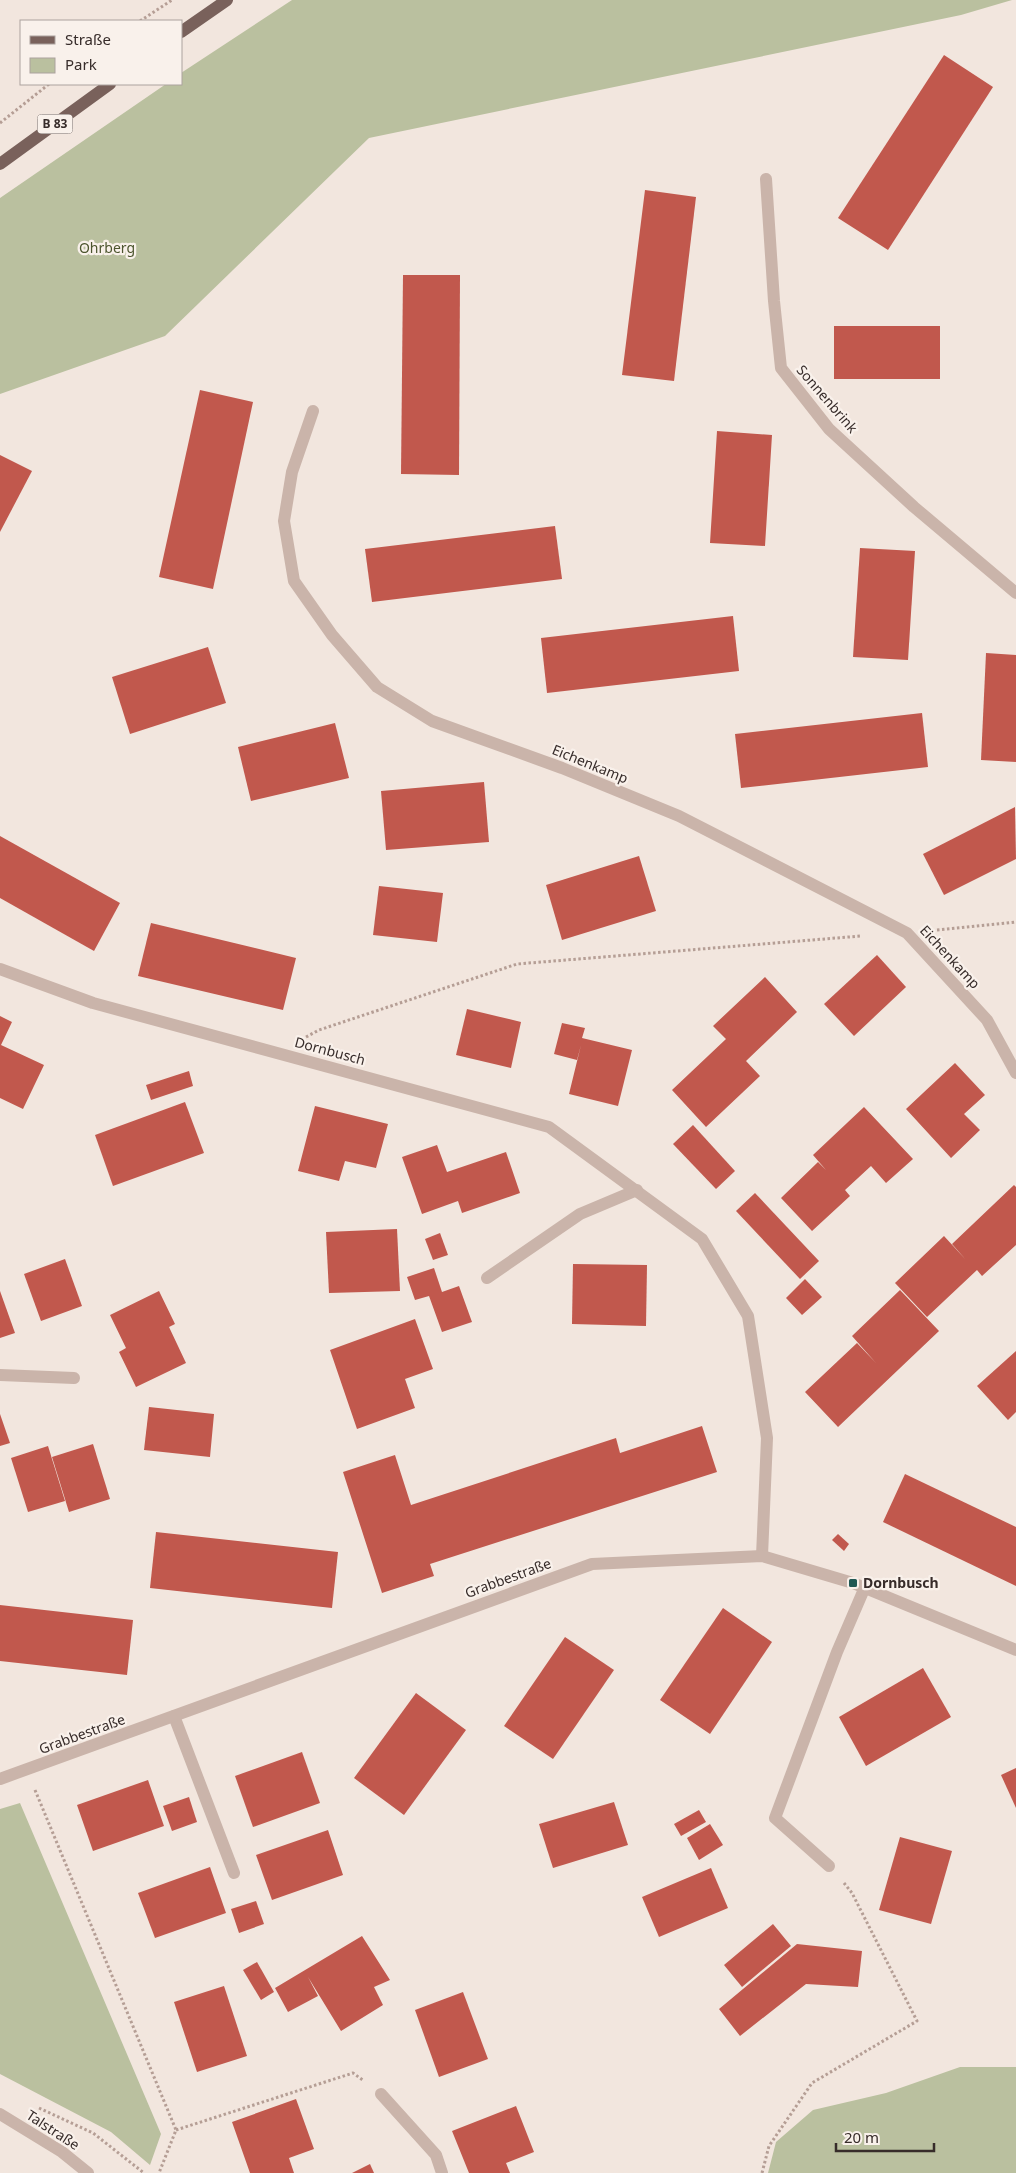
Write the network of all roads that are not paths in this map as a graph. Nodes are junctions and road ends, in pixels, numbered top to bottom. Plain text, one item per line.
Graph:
1 (227, 0) edge
2 (182, 31) edge
3 (109, 85) edge
4 (0, 164) edge
5 (766, 179) dead end
6 (313, 412) dead end
7 (1016, 593) edge
8 (0, 969) edge
9 (1016, 1073) edge
10 (637, 1190) junction
11 (487, 1278) dead end
12 (0, 1375) edge
13 (74, 1378) dead end
14 (762, 1556) junction
15 (865, 1587) junction
16 (1016, 1650) edge
17 (174, 1716) junction
18 (0, 1779) edge
19 (829, 1866) road end
20 (234, 1873) dead end
21 (381, 2094) road end
22 (0, 2114) edge
23 (88, 2173) edge
24 (442, 2173) edge

1 - 2 main road
3 - 4 main road, B 83
5 - 7 street, Sonnenbrink
6 - 9 street, Eichenkamp
8 - 10 street, Dornbusch
10 - 11 street
10 - 14 street, Dornbusch
12 - 13 street
14 - 15 street, Grabbestraße
14 - 17 street, Grabbestraße
15 - 16 street, Grabbestraße
15 - 19 street
17 - 18 street, Grabbestraße
17 - 20 street
21 - 24 street
22 - 23 street, Talstraße

